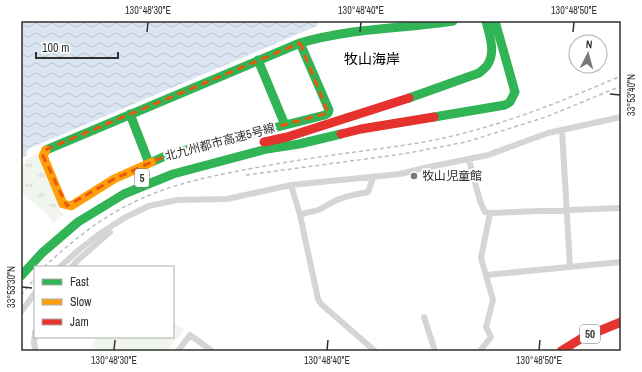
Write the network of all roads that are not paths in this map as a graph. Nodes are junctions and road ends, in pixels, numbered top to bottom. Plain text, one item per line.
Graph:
1 (453, 21) edge
2 (486, 21) edge
3 (495, 21) edge
4 (300, 43) junction
5 (258, 60) junction
6 (130, 114) junction
7 (621, 117) edge
8 (285, 125) junction
9 (562, 130) junction
10 (469, 160) junction
11 (149, 163) junction
12 (373, 178) junction
13 (291, 185) junction
14 (621, 208) edge
15 (566, 211) junction
16 (490, 213) junction
17 (300, 215) junction
18 (124, 218) junction
19 (621, 262) edge
20 (21, 264) edge
21 (61, 266) edge
22 (73, 266) edge
23 (570, 267) junction
24 (486, 275) junction
25 (21, 276) edge
26 (34, 294) edge
27 (21, 312) edge
28 (424, 317) dead end
29 (621, 322) edge
30 (621, 328) edge
31 (34, 338) edge
32 (36, 351) edge
33 (178, 351) edge
34 (212, 351) edge
35 (375, 351) edge
36 (435, 351) edge
37 (480, 351) edge
38 (561, 351) edge
39 (570, 351) edge

1 - 4 main road
2 - 20 main road, 北九州都市高速5号線 / 5
3 - 25 main road, 北九州都市高速5号線 / 5
4 - 5 main road
4 - 8 main road
5 - 6 main road
5 - 8 main road
6 - 11 main road
6 - 11 main road
7 - 9 street
8 - 11 main road
9 - 10 street
9 - 15 street
10 - 12 street
10 - 16 street
12 - 13 street
12 - 17 street
13 - 17 street
13 - 18 street
14 - 15 street
15 - 16 street
15 - 23 street
16 - 24 street
17 - 35 street
18 - 21 street
18 - 22 street
19 - 23 street
23 - 24 street
24 - 37 street
26 - 27 street
28 - 36 street
29 - 38 main road, 50
30 - 39 main road, 50
31 - 32 street
33 - 34 street

